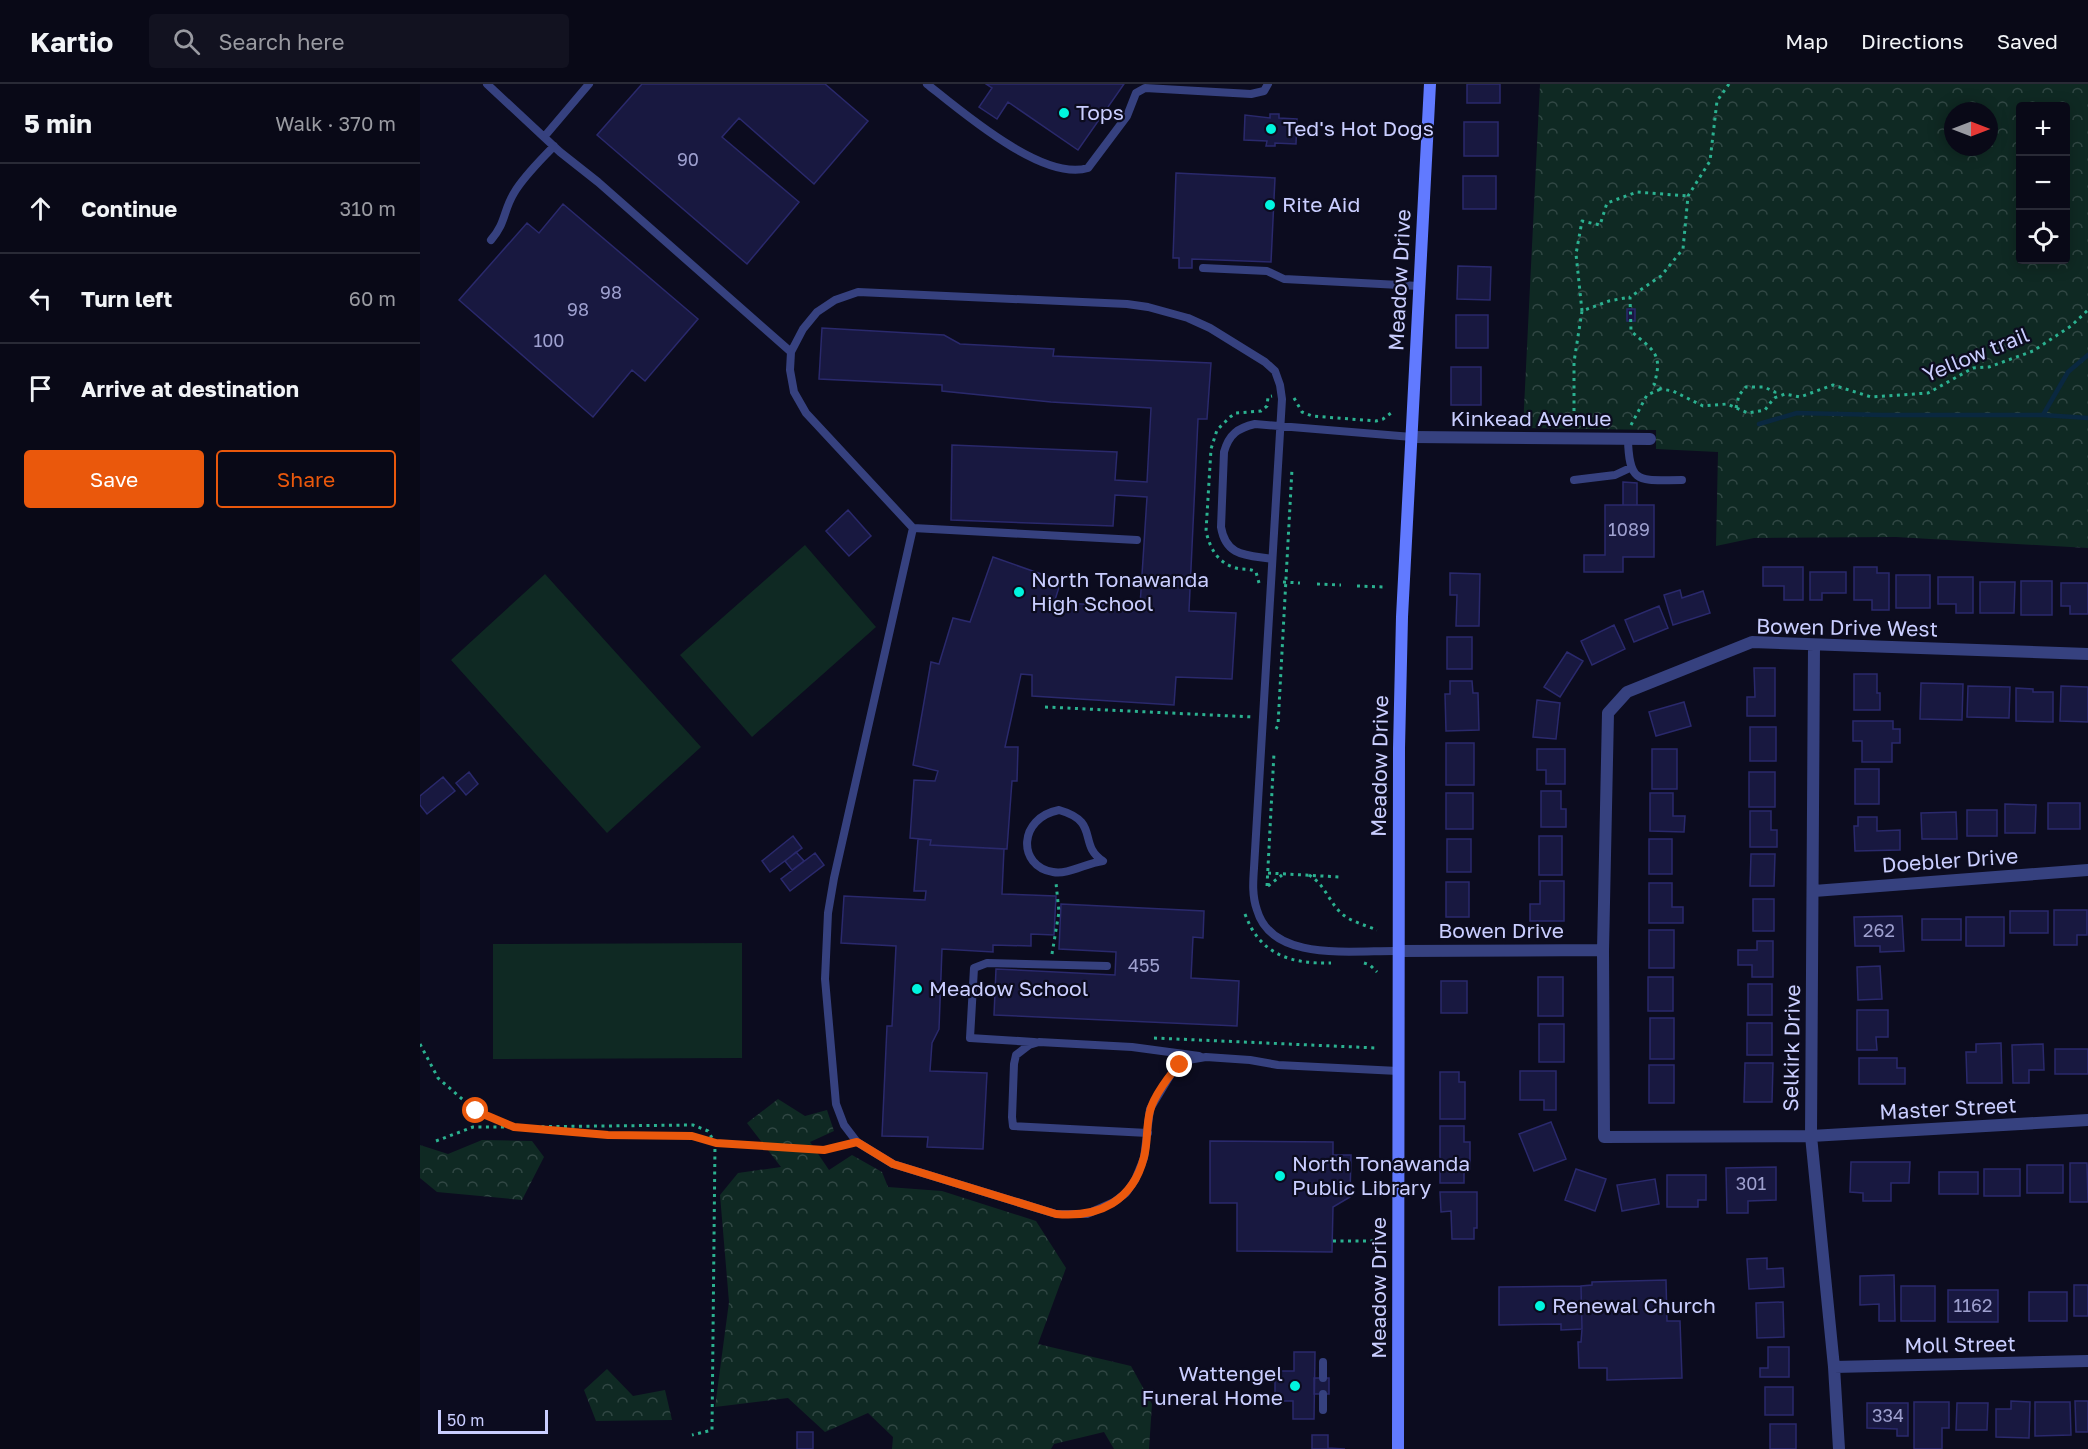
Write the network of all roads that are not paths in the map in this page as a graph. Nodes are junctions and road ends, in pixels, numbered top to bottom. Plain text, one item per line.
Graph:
1 (487, 84) edge
2 (589, 84) edge
3 (927, 84) edge
4 (1268, 84) edge
5 (1430, 84) edge
6 (544, 137) junction
7 (554, 146) junction
8 (491, 240) dead end
9 (1203, 268) dead end
10 (1419, 286) junction
11 (791, 352) junction
12 (1279, 426) junction
13 (1412, 437) junction
14 (1628, 439) junction
15 (1650, 439) dead end
16 (1630, 468) junction
17 (1574, 480) dead end
18 (1682, 480) dead end
19 (913, 528) junction
20 (1137, 540) dead end
21 (1272, 559) junction
22 (1815, 646) junction
23 (2088, 654) edge
24 (2088, 870) edge
25 (1056, 873) joint
26 (1814, 891) junction
27 (1603, 950) junction
28 (1399, 951) junction
29 (1107, 966) dead end
30 (1039, 1042) junction
31 (1206, 1057) junction
32 (1398, 1071) junction
33 (2088, 1120) edge
34 (1148, 1133) junction
35 (1810, 1136) junction
36 (2088, 1361) edge
37 (1323, 1362) dead end
38 (1834, 1367) junction
39 (1323, 1378) dead end
40 (1323, 1394) dead end
41 (1323, 1410) dead end
42 (1398, 1449) edge
43 (1839, 1449) edge

1 - 6 lane
2 - 6 lane
3 - 4 lane
5 - 10 street, Meadow Drive
6 - 7 lane
7 - 8 lane
7 - 11 lane
9 - 10 lane
10 - 13 street, Meadow Drive
11 - 12 lane
11 - 19 lane
12 - 13 lane
12 - 21 lane
12 - 21 lane
13 - 14 street, Kinkead Avenue
13 - 28 street, Meadow Drive
14 - 15 street, Kinkead Avenue
14 - 16 lane
16 - 17 lane
16 - 18 lane
19 - 20 lane
19 - 34 lane
21 - 28 lane
22 - 23 street, Bowen Drive West
22 - 26 street, Selkirk Drive
22 - 27 street, Bowen Drive West
24 - 26 street, Doebler Drive
25 - 25 lane
26 - 35 street, Selkirk Drive
27 - 28 street, Bowen Drive
27 - 35 street, Bowen Drive West
28 - 32 street, Meadow Drive
29 - 30 lane
30 - 31 lane
30 - 34 lane
31 - 32 lane
31 - 34 lane
32 - 42 street, Meadow Drive
33 - 35 street, Master Street
35 - 38 street, Selkirk Drive
36 - 38 street, Moll Street
37 - 39 lane
38 - 43 street, Selkirk Drive
40 - 41 lane

